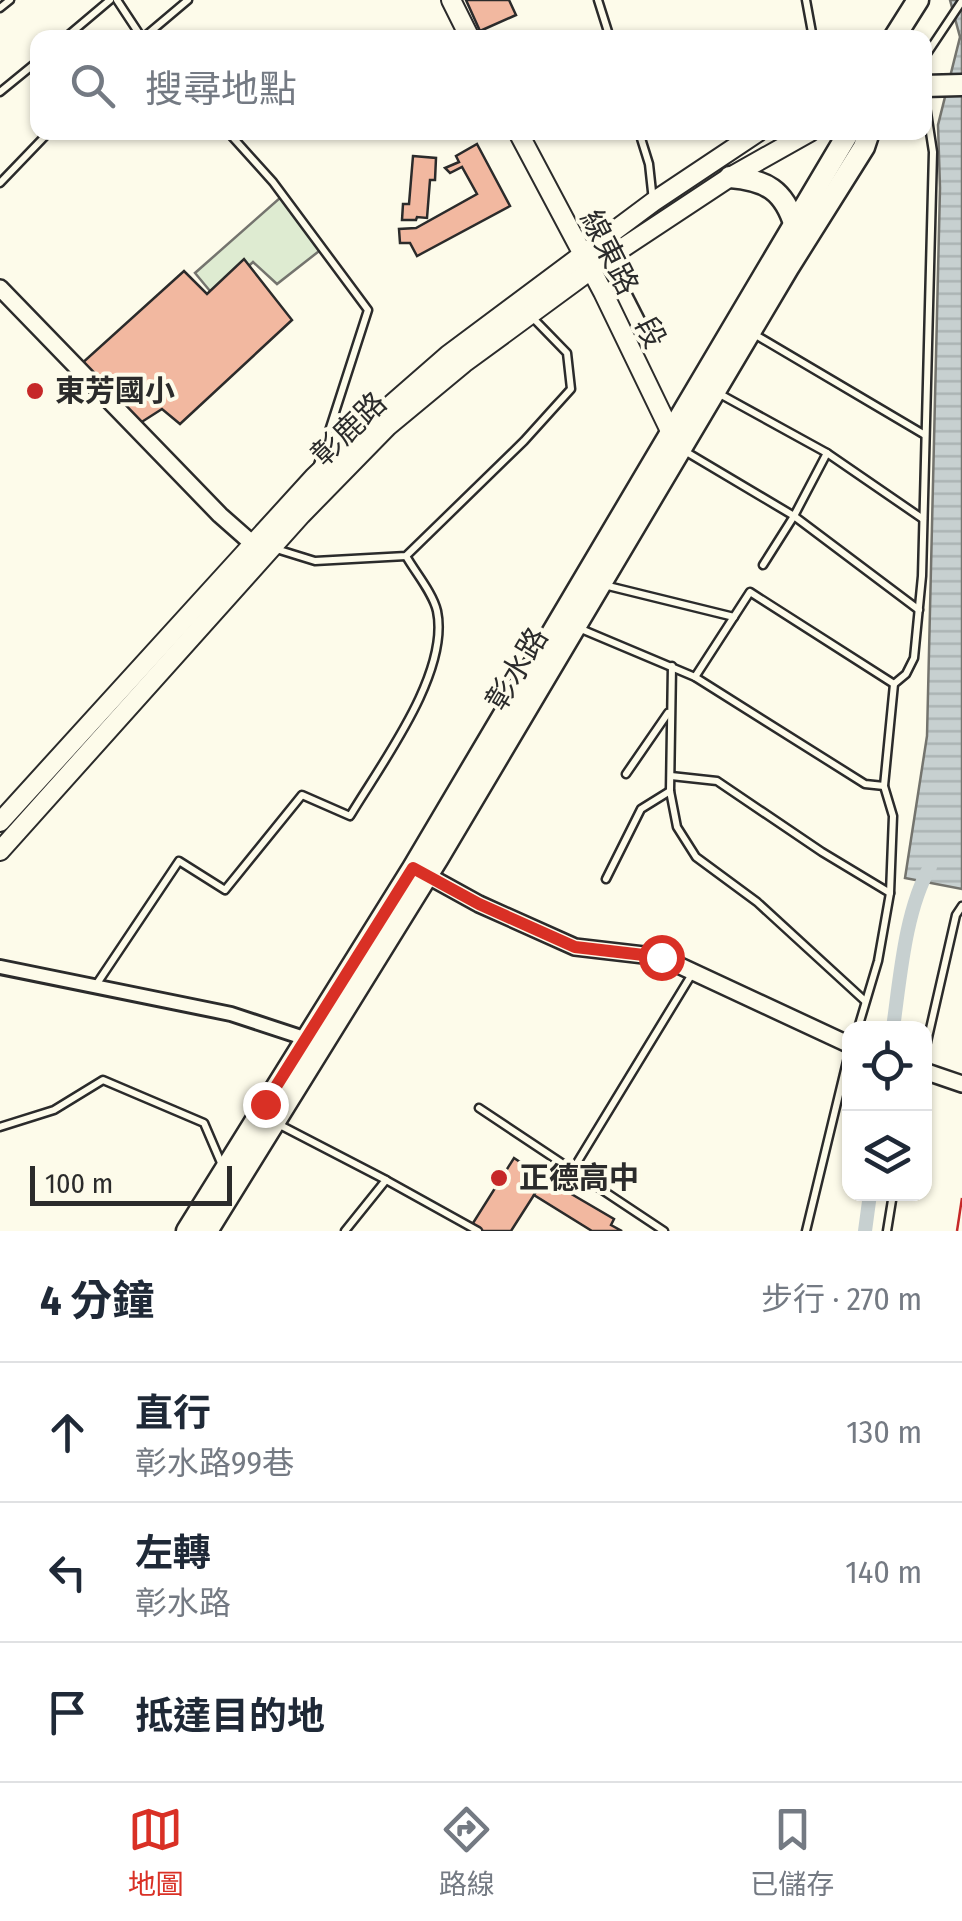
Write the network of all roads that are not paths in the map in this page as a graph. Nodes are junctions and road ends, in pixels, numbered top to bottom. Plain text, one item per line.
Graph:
1 (10, 0) edge
2 (114, 0) edge
3 (188, 0) edge
4 (452, 0) edge
5 (598, 0) edge
6 (806, 0) edge
7 (918, 0) edge
8 (962, 1) edge
9 (0, 8) edge
10 (75, 30) edge
11 (137, 30) edge
12 (152, 30) edge
13 (466, 30) edge
14 (607, 30) edge
15 (812, 30) edge
16 (899, 30) edge
17 (932, 46) edge
18 (30, 67) edge
19 (962, 85) edge
20 (932, 88) edge
21 (0, 92) edge
22 (40, 140) edge
23 (235, 140) edge
24 (522, 140) edge
25 (642, 140) edge
26 (746, 140) edge
27 (796, 140) edge
28 (861, 140) edge
29 (862, 140) edge
30 (932, 140) edge
31 (730, 177) junction
32 (0, 183) edge
33 (653, 202) junction
34 (795, 226) junction
35 (586, 264) junction
36 (3, 295) edge
37 (530, 316) junction
38 (752, 332) junction
39 (717, 392) junction
40 (925, 435) junction
41 (676, 442) junction
42 (828, 453) junction
43 (314, 477) junction
44 (794, 516) junction
45 (923, 519) junction
46 (263, 546) junction
47 (406, 556) junction
48 (763, 565) dead end
49 (602, 585) junction
50 (919, 610) junction
51 (734, 616) junction
52 (569, 624) junction
53 (672, 666) junction
54 (696, 677) junction
55 (894, 684) junction
56 (108, 701) junction
57 (669, 712) junction
58 (122, 715) junction
59 (626, 774) dead end
60 (41, 775) junction
61 (671, 776) junction
62 (884, 786) junction
63 (56, 788) junction
64 (670, 791) junction
65 (0, 822) edge
66 (0, 851) edge
67 (420, 872) junction
68 (606, 880) dead end
69 (890, 892) junction
70 (962, 906) edge
71 (0, 967) edge
72 (693, 973) junction
73 (95, 986) junction
74 (864, 1001) junction
75 (860, 1021) edge
76 (932, 1021) edge
77 (313, 1042) junction
78 (842, 1043) edge
79 (932, 1074) edge
80 (842, 1080) edge
81 (962, 1084) edge
82 (480, 1108) dead end
83 (267, 1120) junction
84 (0, 1127) edge
85 (224, 1171) junction
86 (572, 1171) junction
87 (386, 1180) junction
88 (892, 1201) edge
89 (187, 1231) edge
90 (206, 1231) edge
91 (345, 1231) edge
92 (478, 1231) edge
93 (664, 1231) edge
94 (806, 1231) edge
95 (887, 1231) edge

1 - 9 lane
2 - 10 lane
2 - 11 lane
3 - 12 lane
4 - 13 main road
5 - 14 lane
6 - 15 lane
7 - 16 main road
8 - 17 lane
18 - 21 lane
19 - 20 main road
22 - 32 lane
23 - 43 lane
24 - 35 main road, 線東路一段
25 - 33 lane
26 - 33 main road, 彰鹿路
27 - 31 main road, 彰鹿路
28 - 34 main road, 彰水路
29 - 38 main road, 彰水路
30 - 40 lane
31 - 34 main road
31 - 35 main road, 彰鹿路
33 - 35 main road, 彰鹿路
34 - 41 main road, 彰水路
35 - 37 main road, 彰鹿路
35 - 41 main road, 線東路一段
35 - 43 main road, 彰鹿路
36 - 46 street
37 - 46 main road, 彰鹿路
37 - 47 lane
38 - 39 main road, 彰水路
38 - 40 lane
39 - 41 main road, 彰水路
39 - 42 lane
40 - 45 lane
41 - 44 lane
41 - 49 main road, 彰水路
41 - 52 main road, 彰水路
42 - 44 lane
42 - 45 lane
43 - 46 main road, 彰鹿路
44 - 48 lane
44 - 50 lane
45 - 50 lane
46 - 47 lane
46 - 56 main road, 彰鹿路
46 - 58 main road, 彰鹿路
47 - 73 lane
49 - 51 lane
49 - 52 main road, 彰水路
50 - 55 lane
51 - 54 lane
51 - 55 lane
52 - 53 lane
52 - 67 main road, 彰水路
53 - 54 lane
53 - 57 lane
54 - 62 lane
55 - 62 lane
56 - 58 main road
56 - 60 main road, 彰鹿路
57 - 59 lane
57 - 61 lane
58 - 63 main road, 彰鹿路
60 - 63 main road
60 - 65 main road, 彰鹿路
61 - 64 lane
61 - 69 lane
62 - 69 lane
63 - 66 main road, 彰鹿路
64 - 68 lane
64 - 74 lane
67 - 72 street
67 - 77 main road, 彰水路
69 - 74 lane
70 - 76 lane
71 - 73 street
72 - 78 street
72 - 86 lane
73 - 77 street
74 - 75 lane
77 - 83 main road, 彰水路
79 - 81 street
80 - 94 lane
82 - 86 lane
83 - 85 main road, 彰水路
83 - 87 lane
83 - 90 main road, 彰水路
84 - 85 lane
85 - 89 main road, 彰水路
86 - 93 lane
87 - 91 lane
87 - 92 lane
88 - 95 lane

